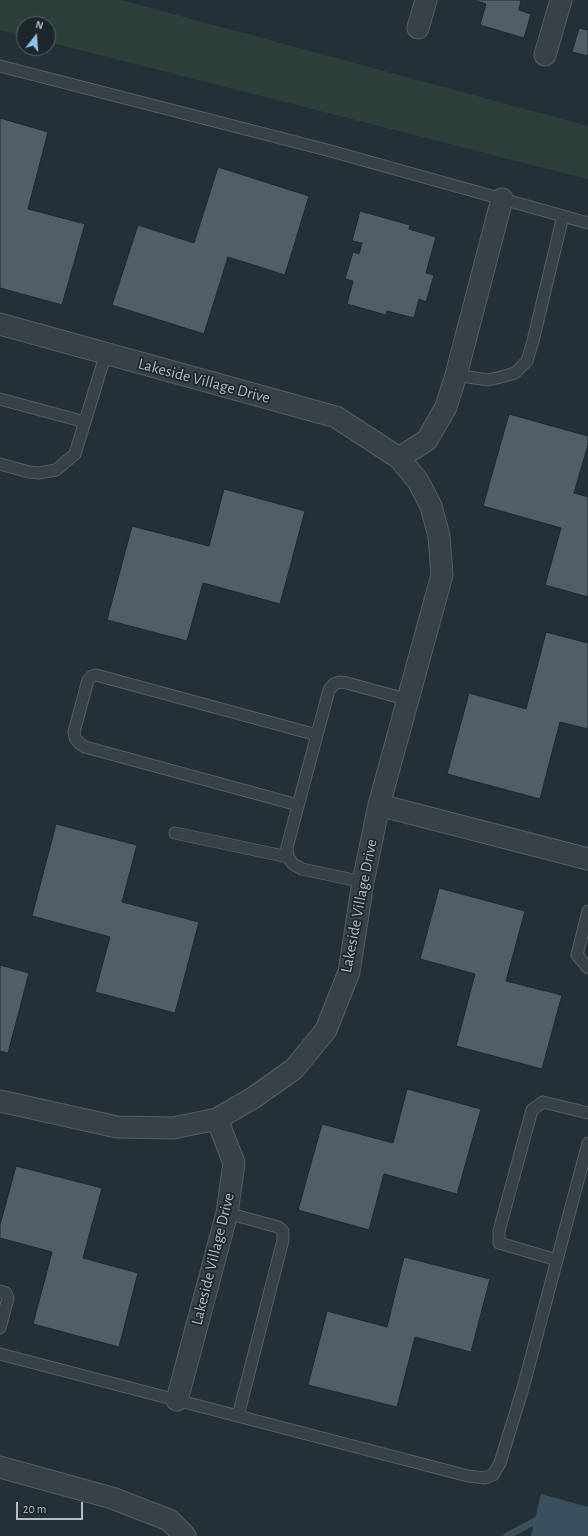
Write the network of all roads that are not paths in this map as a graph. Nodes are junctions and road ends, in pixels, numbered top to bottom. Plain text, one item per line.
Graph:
1 (426, 0) edge
2 (560, 0) edge
3 (418, 28) dead end
4 (545, 55) dead end
5 (0, 66) edge
6 (502, 199) junction
7 (563, 216) junction
8 (588, 223) edge
9 (0, 324) edge
10 (106, 353) junction
11 (456, 375) junction
12 (0, 399) edge
13 (85, 422) junction
14 (400, 458) junction
15 (0, 464) edge
16 (408, 700) junction
17 (317, 734) junction
18 (298, 805) junction
19 (379, 805) junction
20 (175, 833) dead end
21 (288, 857) junction
22 (588, 858) edge
23 (363, 882) junction
24 (588, 911) edge
25 (588, 968) edge
26 (0, 1101) edge
27 (588, 1113) edge
28 (217, 1119) junction
29 (588, 1143) edge
30 (227, 1213) junction
31 (557, 1260) junction
32 (0, 1291) edge
33 (0, 1328) edge
34 (0, 1354) edge
35 (177, 1400) junction
36 (238, 1416) junction
37 (0, 1467) edge
38 (185, 1536) edge

1 - 3 street
2 - 4 street
5 - 6 lane
6 - 7 lane
6 - 11 street
7 - 8 lane
7 - 11 lane
9 - 10 street, Lakeside Village Drive
10 - 13 lane
10 - 14 street, Lakeside Village Drive
11 - 14 street
12 - 13 lane
13 - 15 lane
14 - 16 street, Lakeside Village Drive
16 - 17 lane
16 - 19 street, Lakeside Village Drive
17 - 18 lane
17 - 18 lane
18 - 21 lane
19 - 22 street
19 - 23 street, Lakeside Village Drive
20 - 21 lane
21 - 23 lane
23 - 28 street, Lakeside Village Drive
24 - 25 lane
26 - 28 street, Lakeside Village Drive
27 - 31 lane
28 - 30 street, Lakeside Village Drive
29 - 31 lane
30 - 35 street, Lakeside Village Drive
30 - 36 lane
31 - 36 lane
32 - 33 lane
34 - 35 lane
35 - 36 lane
37 - 38 street

